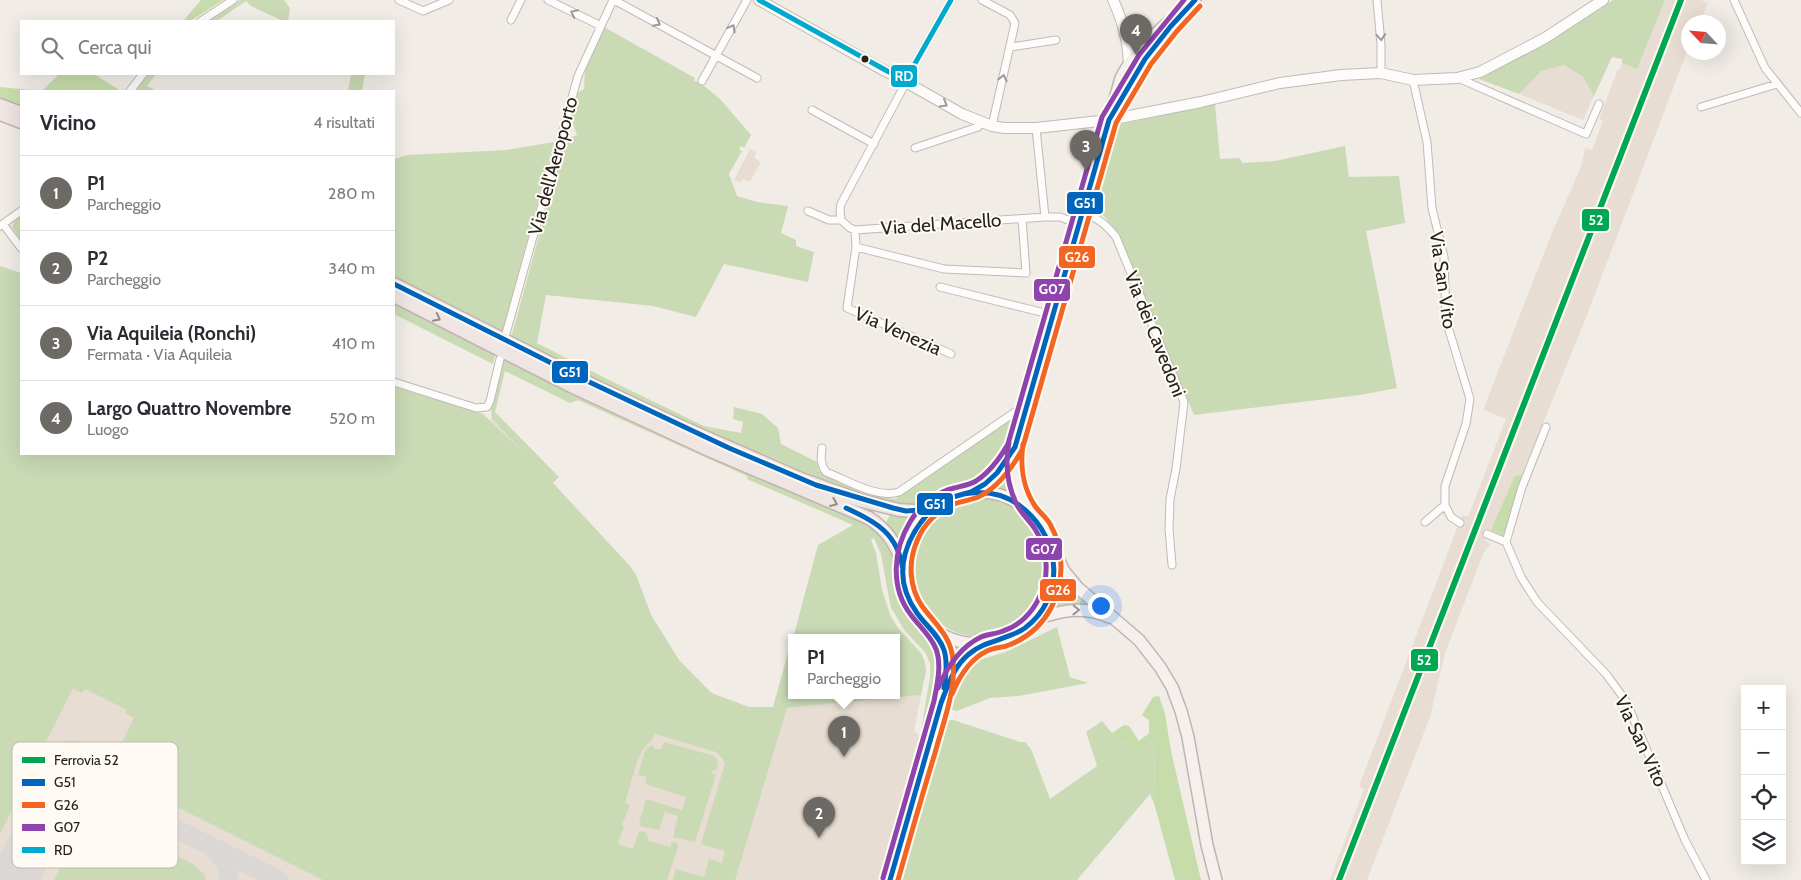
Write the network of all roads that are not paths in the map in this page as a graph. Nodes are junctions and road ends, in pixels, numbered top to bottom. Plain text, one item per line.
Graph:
1 (233, 0) edge
2 (399, 0) edge
3 (449, 0) edge
4 (521, 0) edge
5 (548, 0) edge
6 (614, 0) edge
7 (747, 0) edge
8 (759, 0) edge
9 (951, 0) edge
10 (982, 0) edge
11 (1113, 0) edge
12 (1377, 0) edge
13 (1603, 0) edge
14 (1734, 0) edge
15 (1191, 3) edge
16 (203, 20) edge
17 (511, 20) dead end
18 (601, 26) junction
19 (1123, 29) junction
20 (1153, 38) junction
21 (1056, 40) dead end
22 (1011, 47) junction
23 (717, 56) junction
24 (1129, 65) junction
25 (1381, 74) junction
26 (143, 75) edge
27 (904, 76) junction
28 (757, 78) dead end
29 (1457, 78) junction
30 (1413, 80) junction
31 (702, 82) dead end
32 (1777, 84) junction
33 (131, 90) edge
34 (1119, 101) junction
35 (1599, 104) dead end
36 (0, 105) edge
37 (1701, 107) dead end
38 (812, 110) dead end
39 (20, 113) edge
40 (1801, 113) edge
41 (0, 114) edge
42 (1109, 120) junction
43 (20, 122) edge
44 (981, 123) junction
45 (992, 126) junction
46 (1036, 128) junction
47 (874, 144) junction
48 (915, 148) dead end
49 (808, 210) dead end
50 (20, 212) edge
51 (1083, 212) junction
52 (1045, 217) junction
53 (1022, 219) junction
54 (841, 220) junction
55 (1079, 224) junction
56 (1, 225) edge
57 (855, 230) junction
58 (20, 247) edge
59 (856, 247) junction
60 (395, 285) edge
61 (940, 287) dead end
62 (395, 297) edge
63 (1053, 315) junction
64 (506, 336) dead end
65 (950, 354) dead end
66 (500, 359) dead end
67 (395, 382) edge
68 (1026, 409) junction
69 (1546, 427) dead end
70 (1015, 447) junction
71 (822, 448) dead end
72 (970, 492) junction
73 (1445, 505) junction
74 (934, 507) junction
75 (1029, 511) junction
76 (1425, 522) dead end
77 (1460, 523) dead end
78 (1487, 534) dead end
79 (1506, 542) junction
80 (1052, 546) junction
81 (903, 564) junction
82 (1172, 565) dead end
83 (1034, 620) junction
84 (1118, 622) junction
85 (932, 628) junction
86 (984, 644) junction
87 (941, 703) junction
88 (890, 880) edge
89 (1216, 880) edge
90 (1706, 880) edge

1 - 16 street
2 - 3 street
4 - 17 street
18 -> 5 street
6 - 18 street, Via dell'Aeroporto
6 -> 23 street
23 -> 7 street
8 - 27 street
9 - 27 street
10 - 22 street
11 - 19 street
12 -> 25 street
13 - 29 street
14 - 32 street
15 - 20 main road
15 - 34 main road
18 - 64 street, Via dell'Aeroporto
19 - 20 street
19 - 24 street
20 - 24 main road
21 - 22 street
45 -> 22 street
23 - 28 street
23 - 31 street
24 - 34 street
24 - 42 main road
25 - 30 street
25 - 42 street
26 - 33 street
27 -> 44 street
27 - 47 street
29 - 30 street
29 - 35 street
30 - 73 street, Via San Vito
32 - 37 street
32 - 40 street
34 - 42 main road
36 - 39 highway
38 - 47 street
41 - 43 highway
42 - 46 street
42 - 51 main road
44 - 45 street
44 - 48 street
45 - 46 street
46 - 52 street
47 - 54 street
49 - 54 street, Via del Macello
50 - 56 street
51 - 55 main road
51 - 82 street, Via dei Cavedoni
52 - 53 street, Via del Macello
52 - 55 street, Via del Macello
53 - 57 street, Via del Macello
53 - 59 street
54 - 57 street, Via del Macello
55 - 63 main road
56 - 58 street
57 - 59 street, Via Venezia
59 - 65 street, Via Venezia
60 - 74 highway
61 - 63 street
62 -> 81 highway
63 - 68 main road
66 - 67 street
68 - 70 main road
68 - 71 street
69 - 79 street
70 - 72 main road
70 - 75 main road
72 - 74 main road
72 - 75 main road
73 - 76 street
73 - 77 street
74 - 81 main road
75 - 80 main road
78 - 79 street
79 - 90 street, Via San Vito
80 - 83 main road
80 - 84 main road
81 - 85 main road
83 -> 84 main road
83 - 86 main road
84 - 89 main road
85 - 86 main road
85 - 87 main road
86 - 87 main road
87 - 88 main road

